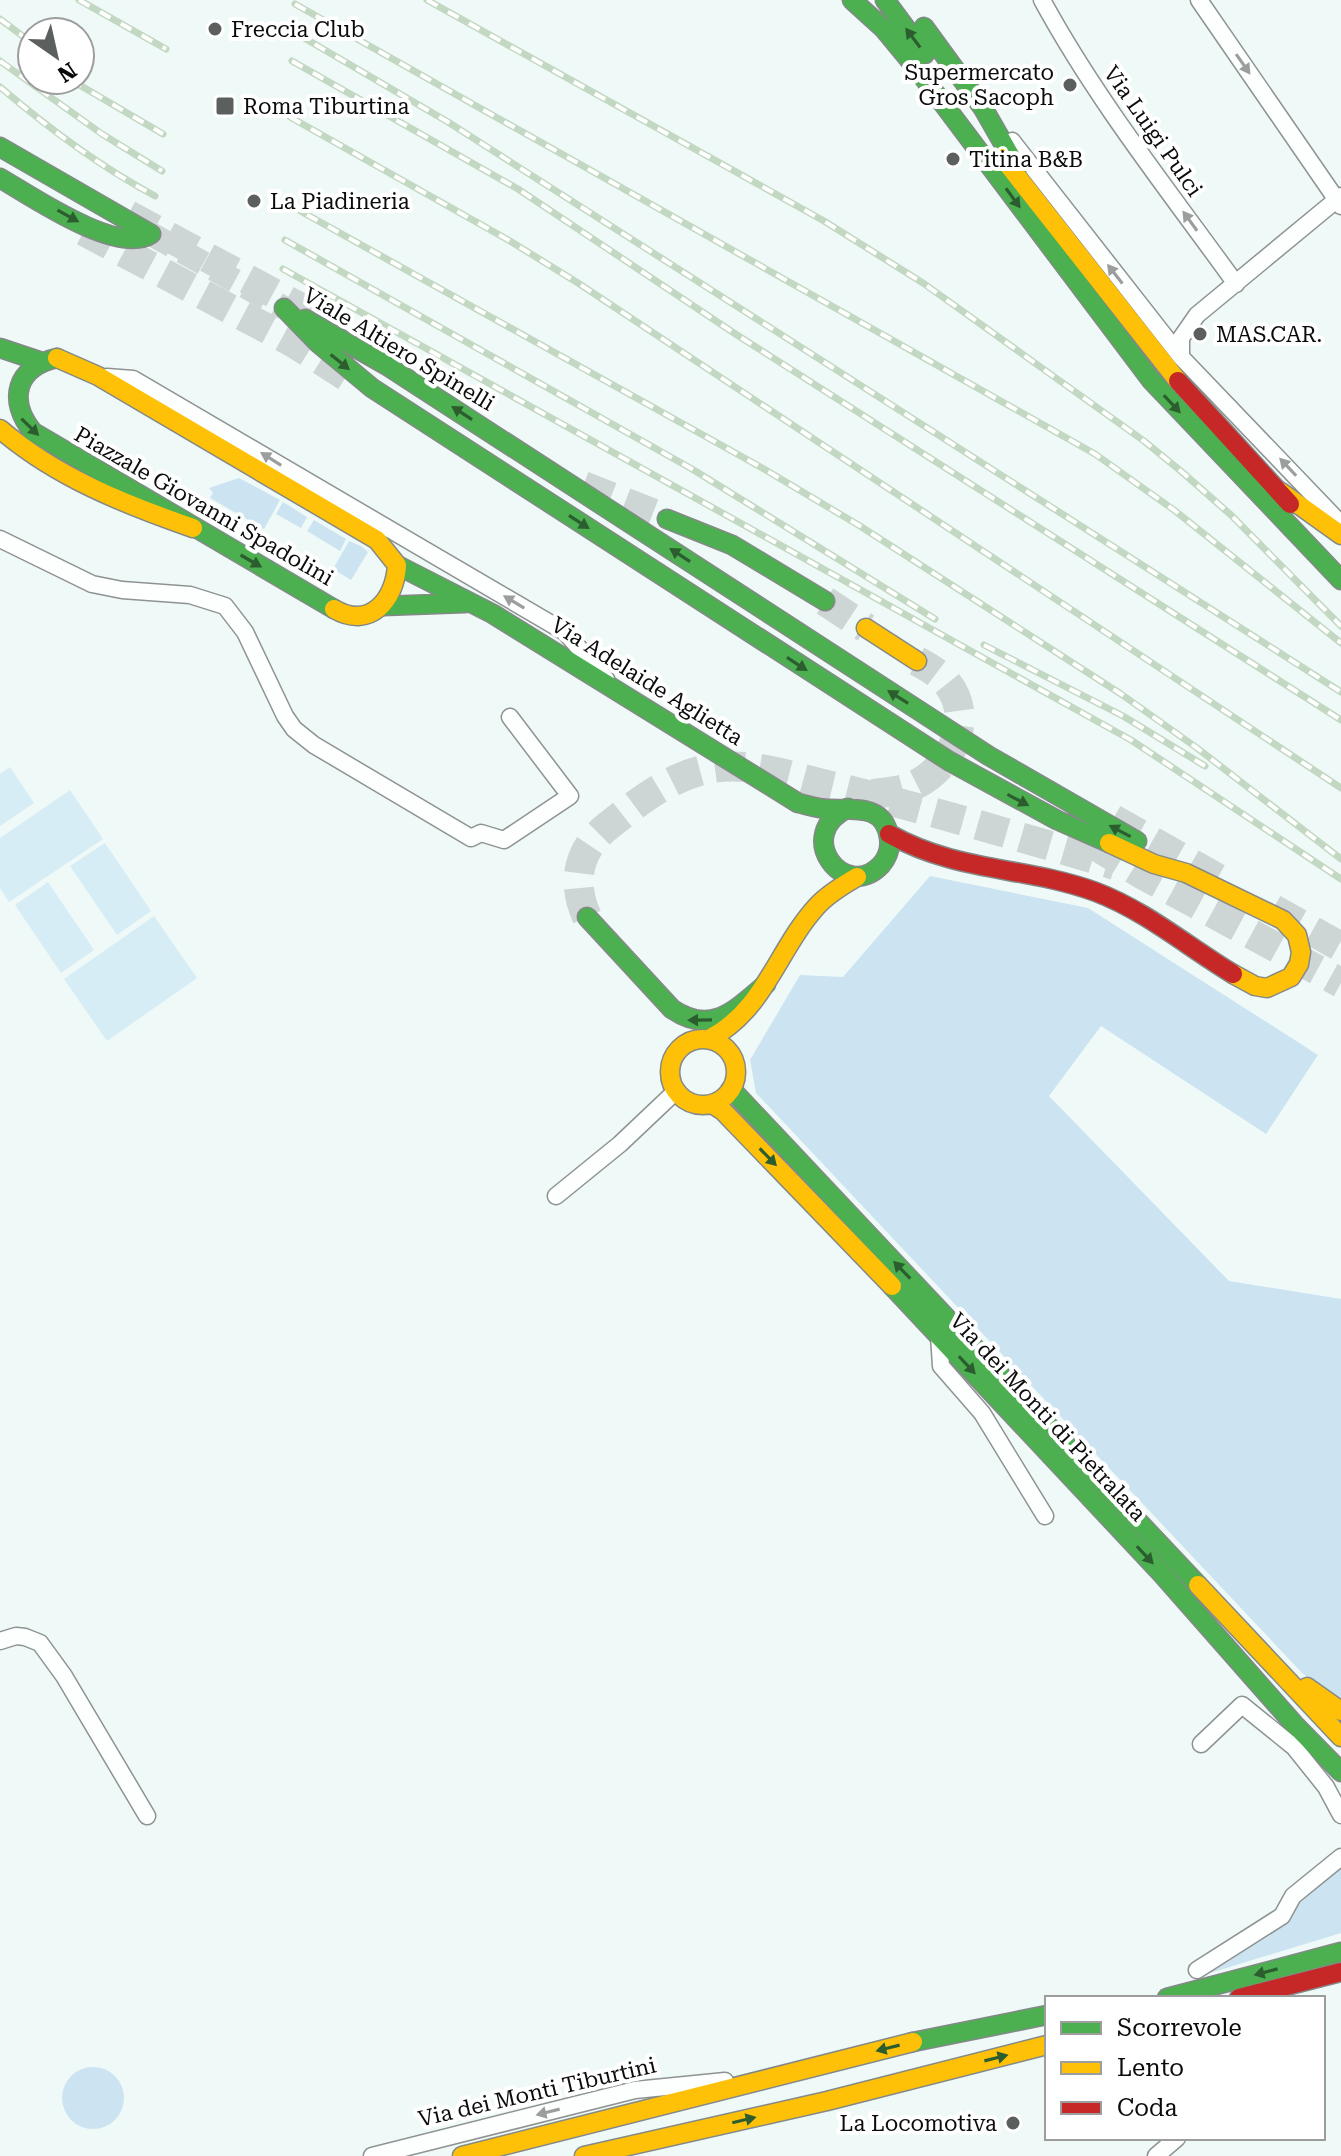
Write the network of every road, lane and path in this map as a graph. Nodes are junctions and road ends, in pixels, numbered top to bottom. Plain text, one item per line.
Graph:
1 (852, 0) edge
2 (885, 0) edge
3 (905, 0) edge
4 (1042, 0) edge
5 (1199, 0) edge
6 (983, 108) junction
7 (0, 147) edge
8 (0, 178) edge
9 (1029, 189) junction
10 (1340, 200) edge
11 (1236, 284) junction
12 (1197, 315) junction
13 (1157, 328) junction
14 (0, 349) edge
15 (1181, 357) junction
16 (42, 362) junction
17 (98, 376) junction
18 (19, 388) junction
19 (0, 429) edge
20 (537, 462) junction
21 (561, 478) junction
22 (522, 485) junction
23 (1276, 489) junction
24 (338, 500) junction
25 (546, 501) junction
26 (667, 519) tunnel mouth
27 (345, 521) junction
28 (1341, 524) edge
29 (193, 528) junction
30 (1341, 535) edge
31 (0, 539) edge
32 (1341, 558) edge
33 (397, 565) junction
34 (1341, 580) edge
35 (825, 601) tunnel mouth
36 (468, 603) junction
37 (383, 606) junction
38 (866, 628) tunnel mouth
39 (917, 661) tunnel mouth
40 (614, 688) junction
41 (510, 717) dead end
42 (962, 738) junction
43 (989, 756) junction
44 (949, 761) junction
45 (976, 777) junction
46 (798, 803) junction
47 (848, 808) junction
48 (889, 834) junction
49 (826, 854) junction
50 (946, 860) junction
51 (884, 862) junction
52 (1186, 873) junction
53 (857, 877) junction
54 (816, 908) junction
55 (587, 917) tunnel mouth
56 (766, 984) junction
57 (709, 1039) junction
58 (736, 1065) junction
59 (731, 1089) junction
60 (676, 1091) junction
61 (712, 1104) junction
62 (556, 1196) dead end
63 (939, 1336) junction
64 (1045, 1516) dead end
65 (1244, 1632) junction
66 (0, 1641) edge
67 (1341, 1711) edge
68 (1341, 1737) edge
69 (1299, 1741) junction
70 (1201, 1744) dead end
71 (1341, 1772) edge
72 (1341, 1815) edge
73 (147, 1816) dead end
74 (1341, 1857) edge
75 (1341, 1952) edge
76 (1197, 1970) dead end
77 (1341, 1975) edge
78 (1175, 1996) edge
79 (1247, 1996) edge
80 (1045, 2015) edge
81 (1045, 2046) edge
82 (763, 2079) junction
83 (668, 2137) junction
84 (1175, 2140) edge
85 (372, 2156) edge
86 (462, 2156) edge
87 (584, 2156) edge
88 (627, 2156) edge
89 (1156, 2156) edge

1 -> 34 main road
9 -> 2 main road
3 - 6 main road
11 -> 4 street, Via Luigi Pulci
5 -> 10 street
6 - 9 main road
13 -> 6 street
8 -> 7 main road
9 - 23 main road
10 - 11 street
11 - 12 street
12 - 13 street
12 - 15 street
13 - 15 street
14 - 16 main road
14 - 18 main road, Piazzale Giovanni Spadolini
28 -> 15 street
16 - 17 main road
16 - 18 main road
24 -> 17 street
17 - 27 main road
18 -> 29 main road, Piazzale Giovanni Spadolini
19 - 29 main road
20 - 21 main road, Viale Altiero Spinelli
20 - 22 street
20 -> 22 main road, Viale Altiero Spinelli
21 - 25 street
42 -> 21 main road, Viale Altiero Spinelli
22 - 25 main road, Viale Altiero Spinelli
23 - 30 main road
23 - 32 main road
24 - 27 street
40 -> 24 street
25 -> 44 main road, Viale Altiero Spinelli
26 - 35 main road
27 - 33 main road
29 -> 37 main road, Piazzale Giovanni Spadolini
31 - 41 street
33 - 36 main road, Via Adelaide Aglietta
33 - 37 main road
36 - 37 main road, Via Adelaide Aglietta
36 - 40 main road, Via Adelaide Aglietta
38 - 39 main road
40 - 46 main road, Via Adelaide Aglietta
42 - 43 main road, Viale Altiero Spinelli
42 - 44 street
43 - 45 street
52 -> 43 main road, Viale Altiero Spinelli
44 - 45 main road, Viale Altiero Spinelli
45 -> 52 main road, Viale Altiero Spinelli
46 - 47 main road, Via Adelaide Aglietta
46 - 49 main road, Via Adelaide Aglietta
47 - 48 main road
47 - 49 main road
48 - 50 main road, Viale Altiero Spinelli
48 - 51 main road
49 - 53 main road
49 - 54 main road
50 - 51 main road, Viale Altiero Spinelli
50 - 52 main road, Viale Altiero Spinelli
51 - 53 main road
53 - 54 main road
54 - 56 main road
56 -> 55 main road
56 - 57 main road
56 - 58 main road
57 - 58 main road
57 - 60 main road
58 - 59 main road
59 - 61 main road
65 -> 59 main road, Via dei Monti di Pietralata
60 - 61 main road
60 - 62 street
61 -> 63 main road, Via dei Monti di Pietralata
63 - 64 street
63 -> 69 main road, Via dei Monti di Pietralata
65 - 67 main road, Via dei Monti di Pietralata
65 - 68 main road, Via dei Monti di Pietralata
66 - 73 street
69 - 70 street
69 - 71 main road, Via dei Monti di Pietralata
69 - 72 street
74 - 76 street
75 -> 78 main road
77 - 79 main road
80 -> 82 main road, Via dei Monti Tiburtini
83 -> 81 main road
82 -> 85 street, Via dei Monti Tiburtini
82 - 86 main road, Via dei Monti Tiburtini
83 - 87 main road
83 - 88 street
84 - 89 street

